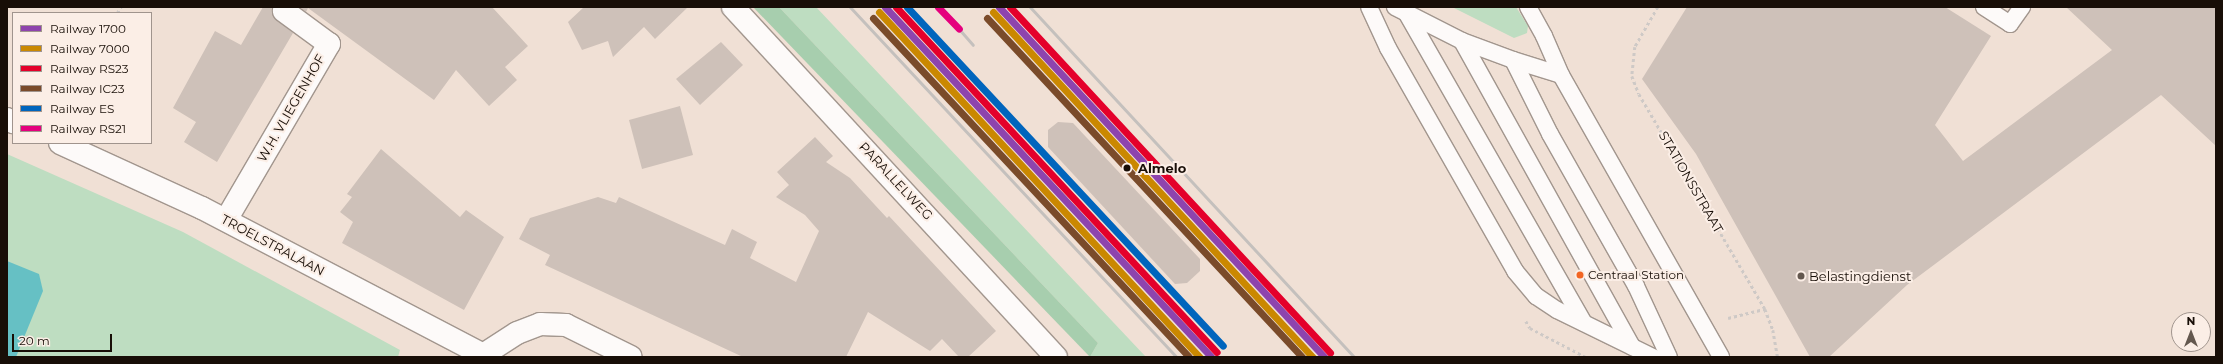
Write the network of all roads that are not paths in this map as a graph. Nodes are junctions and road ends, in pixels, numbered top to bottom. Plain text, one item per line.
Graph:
1 (733, 7) edge
2 (1369, 7) edge
3 (1528, 7) edge
4 (1984, 7) edge
5 (2022, 7) edge
6 (284, 10) dead end
7 (1401, 10) edge
8 (1462, 40) junction
9 (1513, 60) junction
10 (1561, 75) junction
11 (62, 144) edge
12 (226, 220) junction
13 (1584, 323) junction
14 (1632, 347) junction
15 (482, 356) edge
16 (631, 357) edge
17 (1056, 357) edge
18 (1653, 357) edge
19 (1669, 357) edge
20 (1721, 357) edge

1 - 17 street, PARALLELWEG
2 - 13 lane
3 - 10 lane
4 - 5 lane
6 - 12 street, W.H. VLIEGENHOF
7 - 8 lane
7 - 13 lane
8 - 9 lane
8 - 14 lane
9 - 10 lane
9 - 19 lane
10 - 20 lane
11 - 12 street, TROELSTRALAAN
12 - 15 street, TROELSTRALAAN
13 - 14 lane
14 - 18 lane
15 - 16 street

